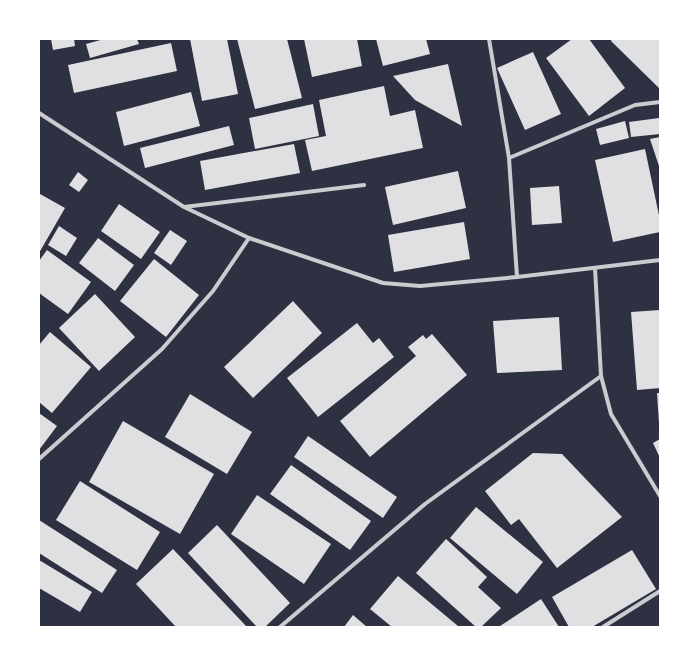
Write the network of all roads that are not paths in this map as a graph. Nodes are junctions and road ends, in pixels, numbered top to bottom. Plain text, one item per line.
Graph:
1 (489, 39) edge
2 (660, 102) edge
3 (39, 113) edge
4 (509, 158) junction
5 (364, 185) dead end
6 (184, 207) junction
7 (249, 238) junction
8 (660, 260) edge
9 (595, 268) junction
10 (517, 278) junction
11 (601, 376) junction
12 (39, 459) edge
13 (660, 496) edge
14 (660, 590) edge
15 (280, 627) edge
16 (603, 627) edge

1 - 4 street
2 - 4 street
3 - 6 street
4 - 10 street
5 - 6 street
6 - 7 street
7 - 10 street
7 - 12 street
8 - 9 street
9 - 10 street
9 - 11 street
11 - 13 street
11 - 15 street
14 - 16 street

